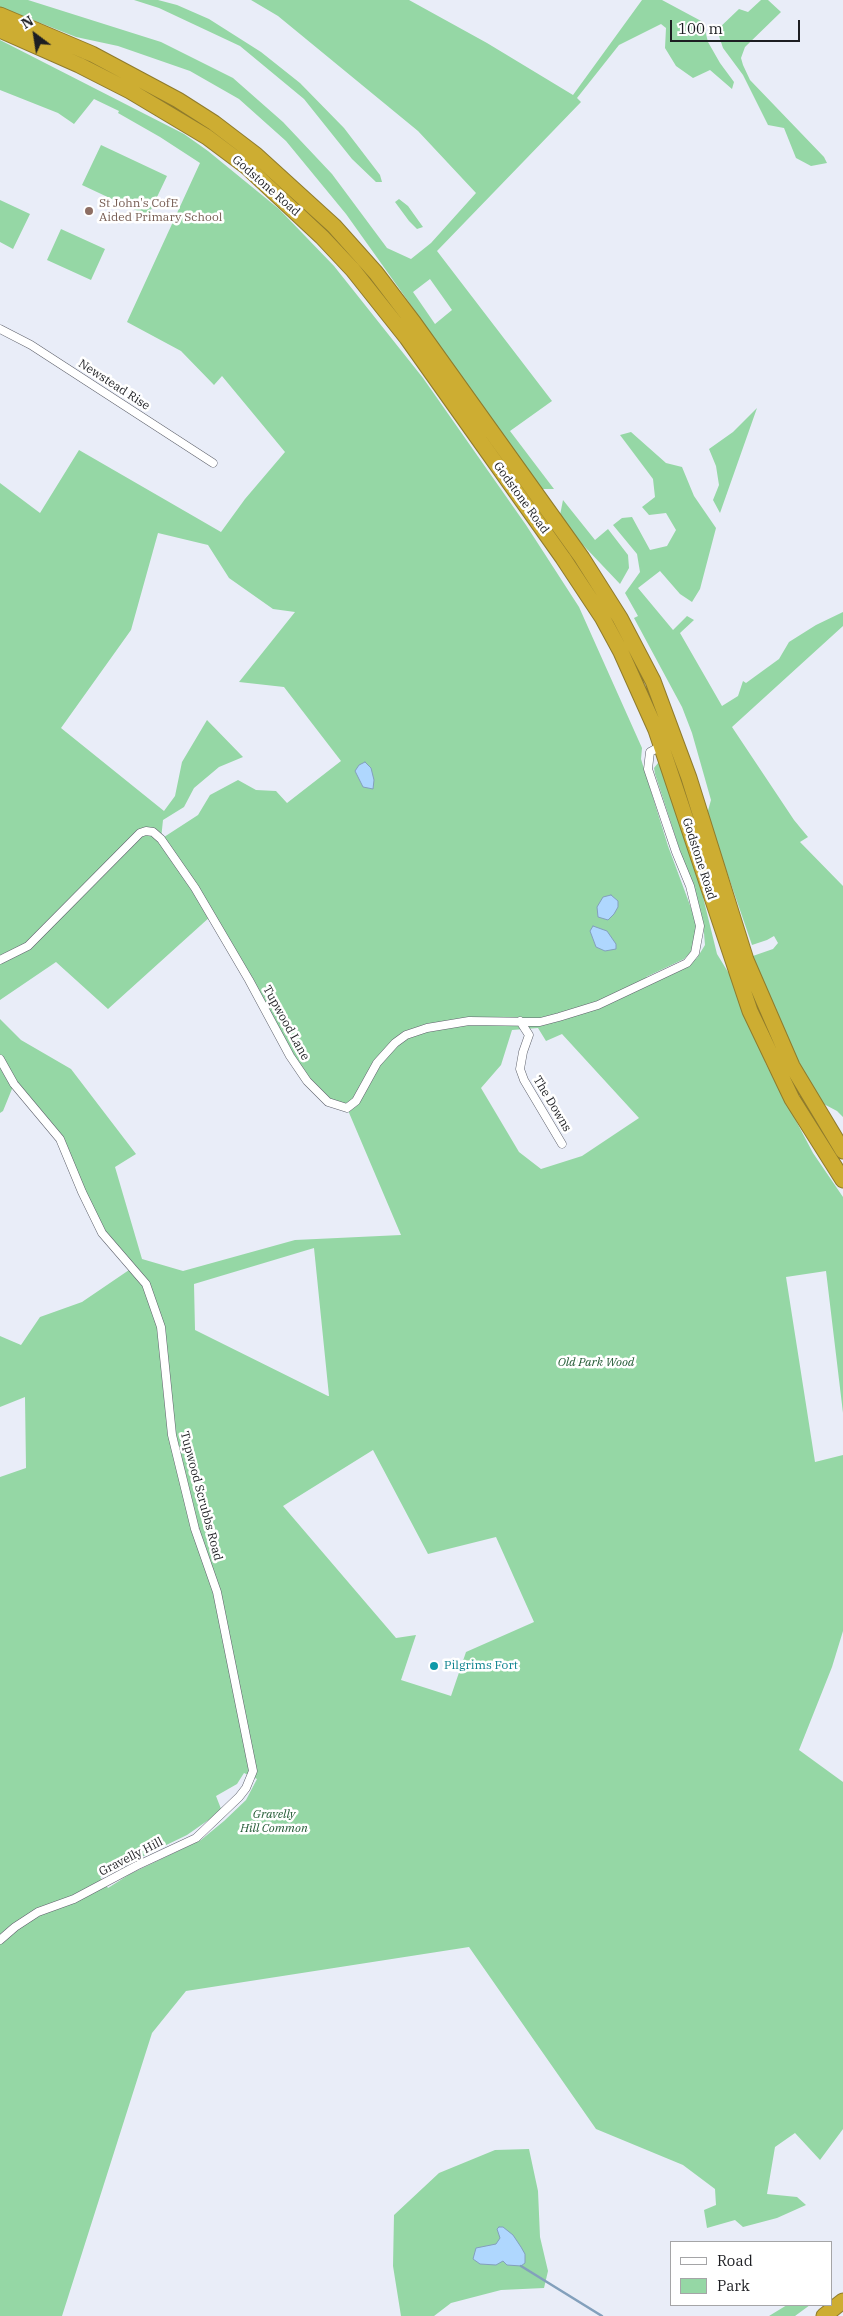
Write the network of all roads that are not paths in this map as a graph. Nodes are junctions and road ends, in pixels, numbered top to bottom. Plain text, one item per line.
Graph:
1 (0, 15) edge
2 (0, 30) edge
3 (0, 329) edge
4 (213, 463) dead end
5 (662, 746) junction
6 (0, 960) edge
7 (520, 1021) junction
8 (0, 1059) edge
9 (562, 1144) dead end
10 (843, 1151) edge
11 (843, 1180) edge
12 (253, 1771) joint
13 (0, 1940) edge
14 (843, 2300) edge
15 (824, 2316) edge

1 - 10 highway, Godstone Road
2 - 5 highway, Godstone Road
3 - 4 street, Newstead Rise
5 - 7 street, Tupwood Lane
5 - 11 highway, Godstone Road
6 - 7 street, Tupwood Lane
7 - 9 street, The Downs
8 - 12 street, Tupwood Scrubbs Road
12 - 13 street, Gravelly Hill
14 - 15 highway

